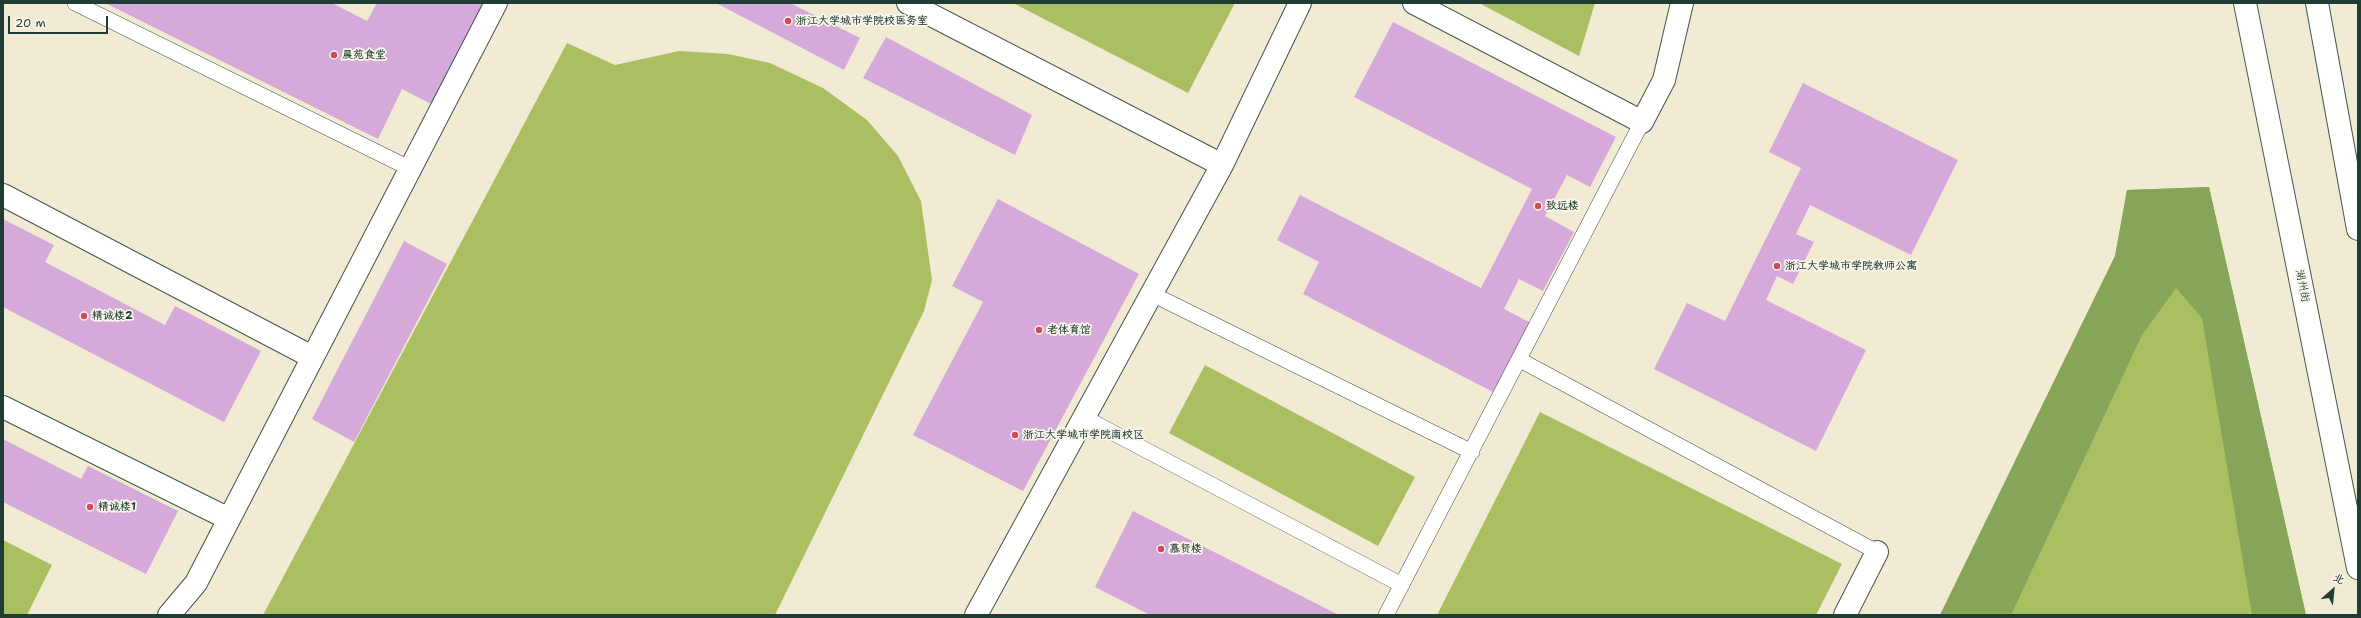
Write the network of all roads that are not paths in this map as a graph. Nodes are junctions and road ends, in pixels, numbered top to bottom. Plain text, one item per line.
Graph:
1 (75, 3) edge
2 (496, 3) edge
3 (908, 3) edge
4 (1300, 3) edge
5 (1414, 3) edge
6 (1682, 3) edge
7 (2245, 3) edge
8 (2316, 3) edge
9 (1642, 122) junction
10 (1222, 165) junction
11 (410, 168) junction
12 (3, 195) edge
13 (2358, 229) edge
14 (1152, 294) junction
15 (312, 358) junction
16 (1520, 360) junction
17 (3, 407) edge
18 (1085, 418) junction
19 (1472, 452) junction
20 (229, 519) junction
21 (1877, 552) joint
22 (2358, 568) edge
23 (1402, 584) junction
24 (169, 615) edge
25 (976, 615) edge
26 (1386, 615) edge
27 (1845, 615) edge

1 - 11 lane
2 - 11 street
3 - 10 street
4 - 10 street
5 - 9 street
6 - 9 street
7 - 22 street, 湖州街
8 - 13 street
9 - 16 lane
10 - 14 street
11 - 15 street
12 - 15 street
14 - 18 street
14 - 19 lane
15 - 20 street
16 - 19 lane
16 - 21 lane
17 - 20 street
18 - 23 lane
18 - 25 street
19 - 23 lane
20 - 24 street
21 - 27 street
23 - 26 lane

